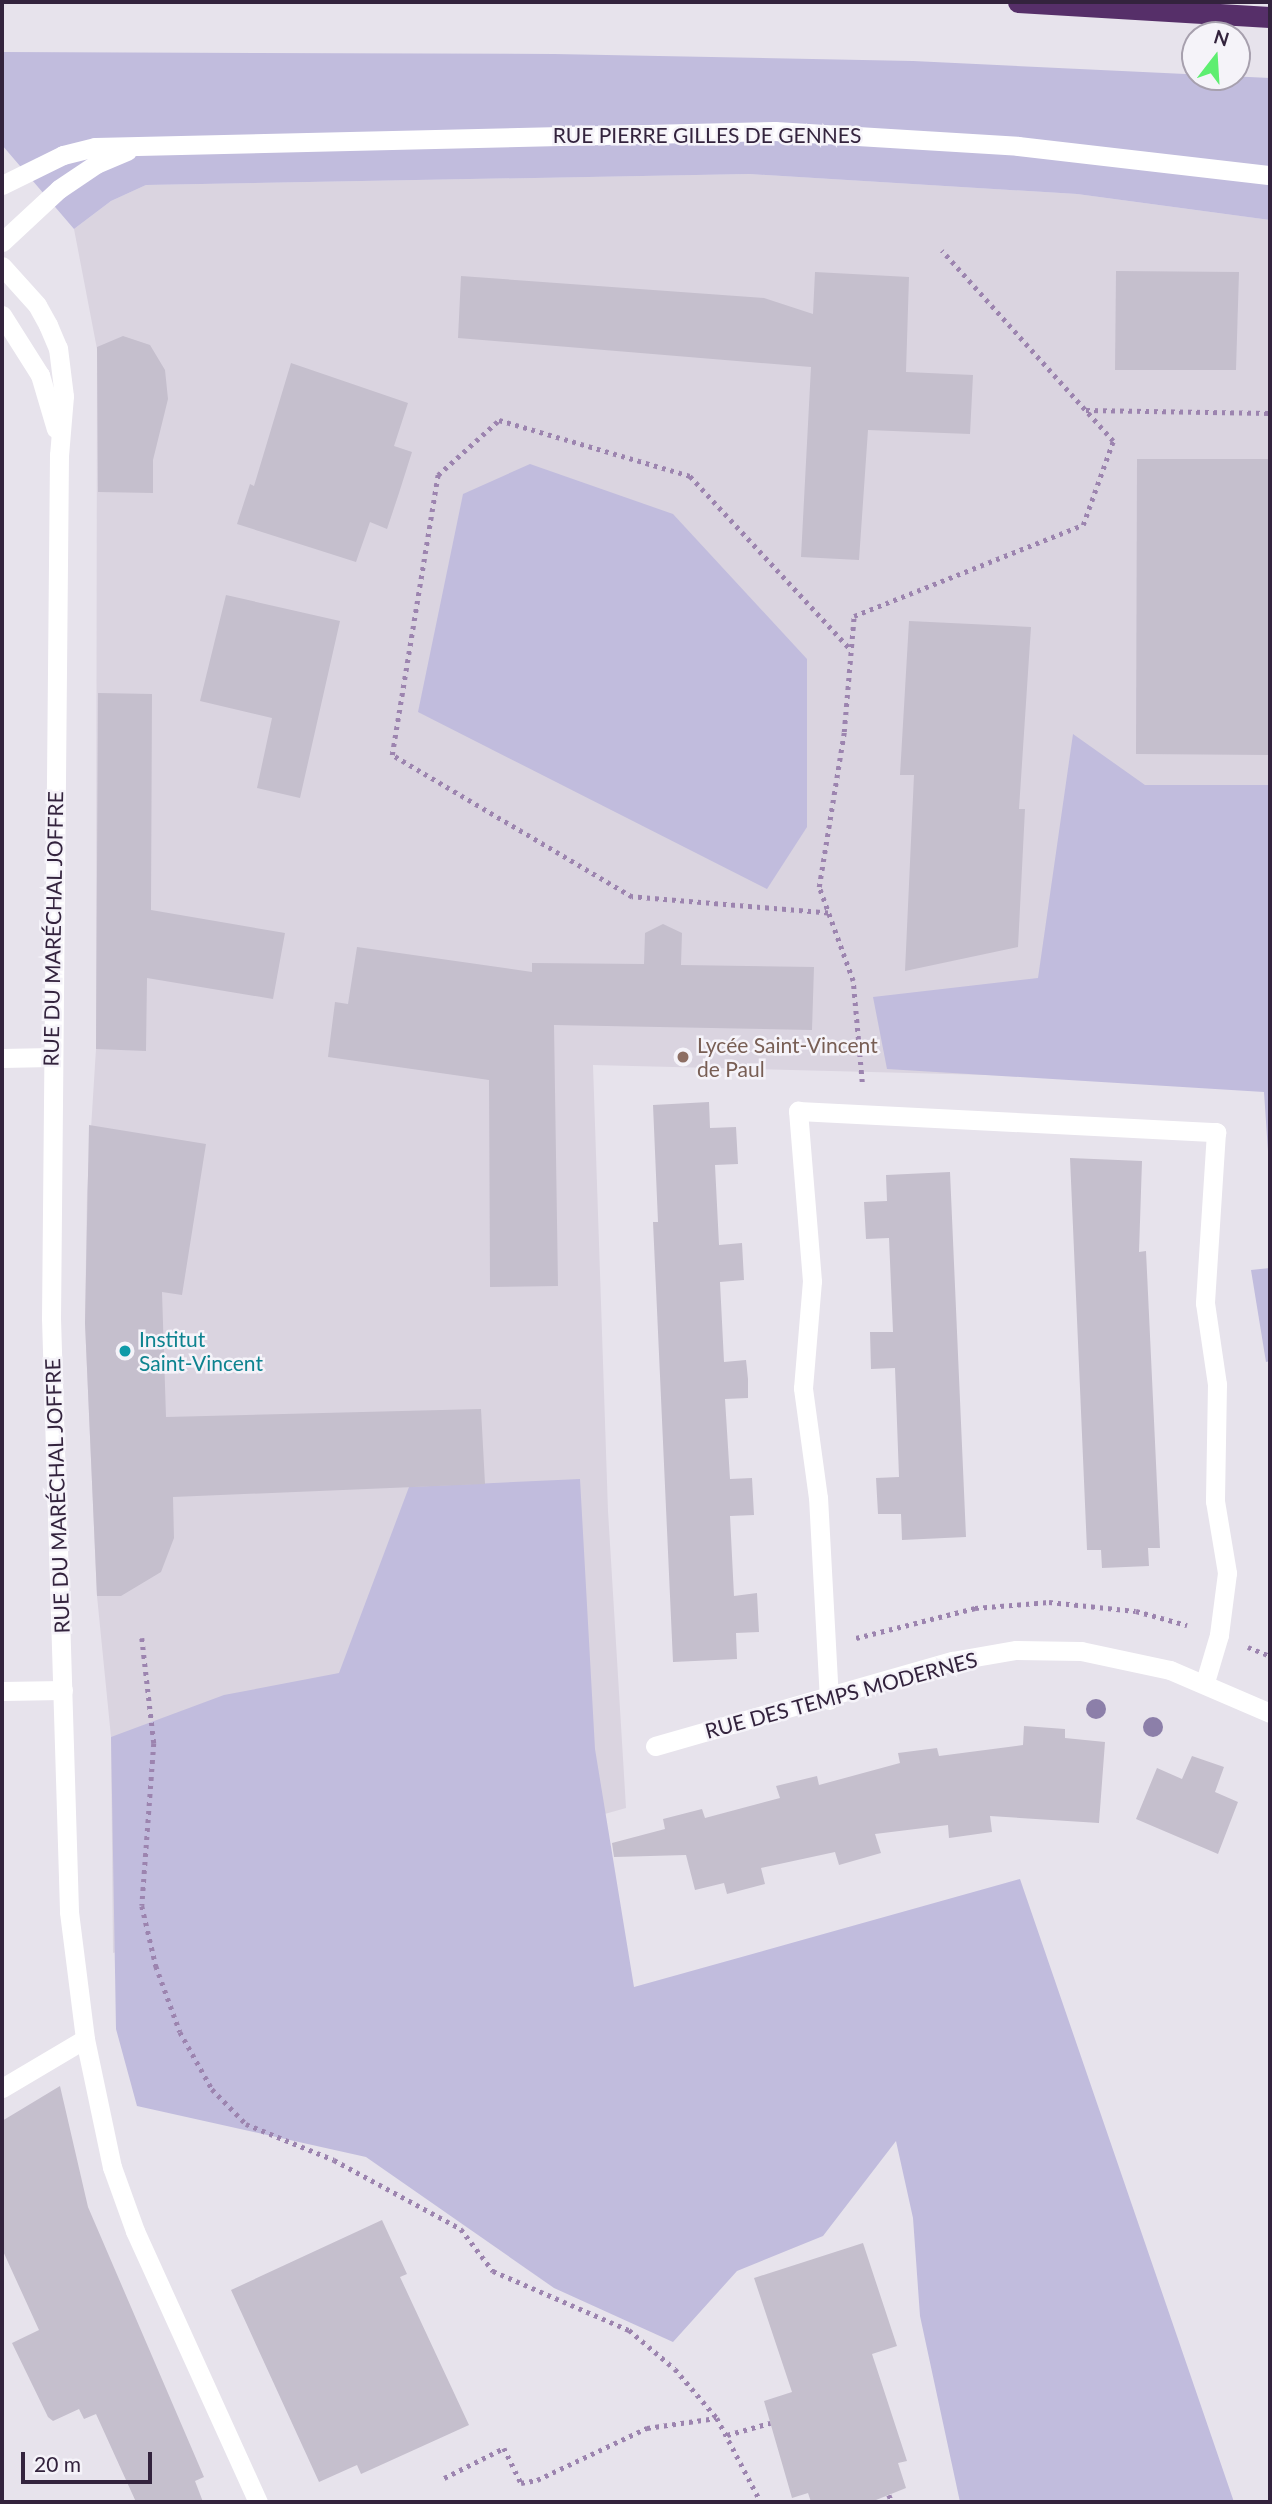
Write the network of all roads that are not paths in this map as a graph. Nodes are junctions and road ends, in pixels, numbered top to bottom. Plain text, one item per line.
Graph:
1 (1018, 2) edge
2 (1270, 17) edge
3 (141, 147) junction
4 (1270, 175) edge
5 (2, 185) edge
6 (2, 242) edge
7 (2, 266) edge
8 (2, 315) edge
9 (59, 455) junction
10 (51, 1057) junction
11 (2, 1058) edge
12 (1205, 1682) junction
13 (63, 1690) junction
14 (2, 1691) edge
15 (829, 1700) junction
16 (1270, 1713) edge
17 (655, 1746) dead end
18 (85, 2039) junction
19 (2, 2088) edge
20 (258, 2502) edge

1 - 2 highway
3 - 4 street, RUE PIERRE GILLES DE GENNES
3 - 5 street, RUE PIERRE GILLES DE GENNES
3 - 6 street, RUE PIERRE GILLES DE GENNES
7 - 9 street, RUE DU MARÉCHAL JOFFRE
8 - 9 street, RUE DU MARÉCHAL JOFFRE
9 - 10 street, RUE DU MARÉCHAL JOFFRE
10 - 11 street
10 - 13 street, RUE DU MARÉCHAL JOFFRE
12 - 15 street, RUE DES TEMPS MODERNES
12 - 15 street
12 - 16 street, RUE DES TEMPS MODERNES
13 - 14 street
13 - 18 street, RUE DU MARÉCHAL JOFFRE
15 - 17 street, RUE DES TEMPS MODERNES
18 - 19 street
18 - 20 street, RUE DU MARÉCHAL JOFFRE

